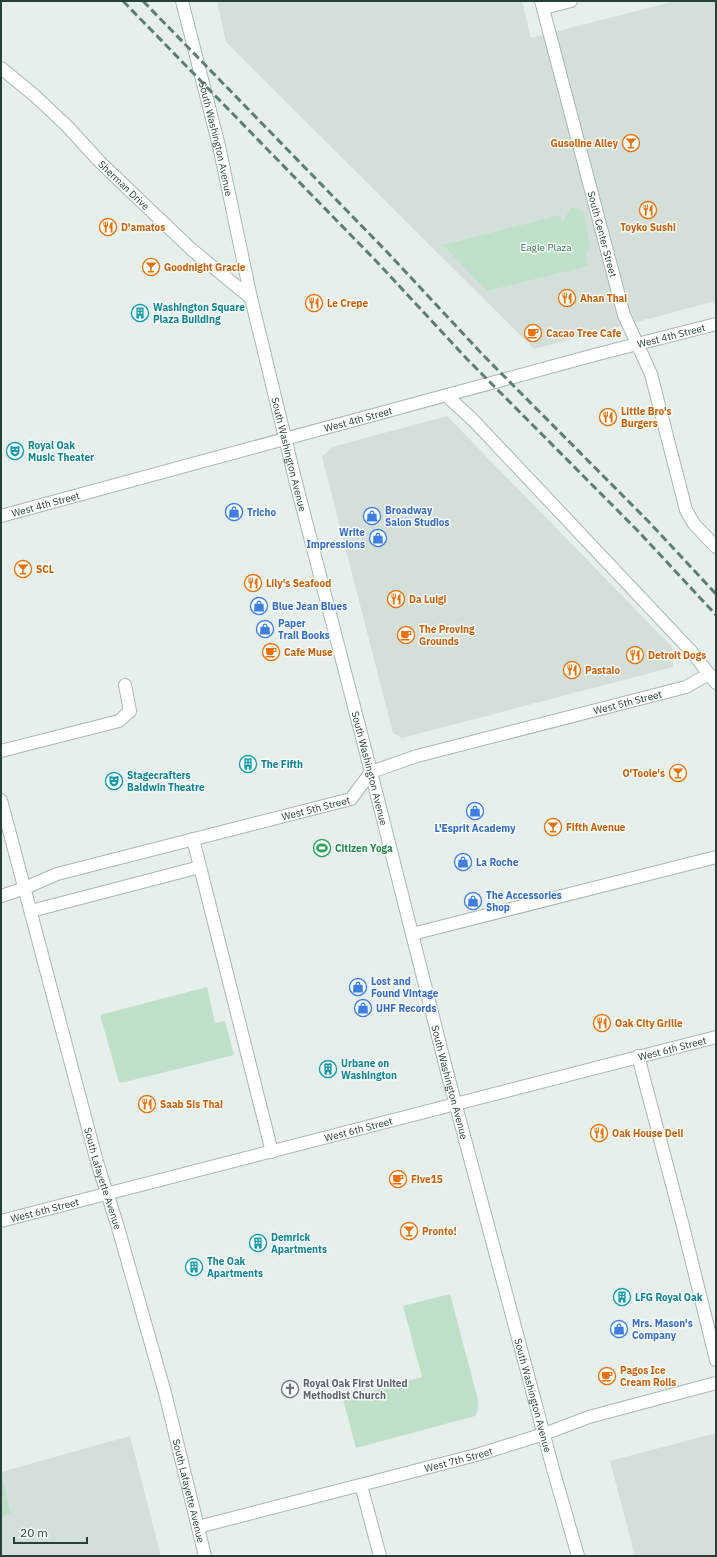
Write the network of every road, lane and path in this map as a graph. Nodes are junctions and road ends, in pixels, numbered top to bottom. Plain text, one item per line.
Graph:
1 (182, 1) edge
2 (571, 1) edge
3 (542, 5) edge
4 (1, 68) edge
5 (251, 298) junction
6 (716, 324) edge
7 (637, 344) junction
8 (446, 396) junction
9 (285, 439) junction
10 (1, 516) edge
11 (716, 547) edge
12 (712, 679) edge
13 (125, 685) dead end
14 (1, 751) edge
15 (371, 772) junction
16 (1, 800) edge
17 (193, 839) junction
18 (716, 857) edge
19 (200, 867) junction
20 (25, 888) junction
21 (1, 896) edge
22 (30, 911) junction
23 (412, 934) junction
24 (716, 1037) edge
25 (638, 1056) junction
26 (456, 1104) junction
27 (272, 1152) junction
28 (108, 1193) junction
29 (1, 1221) edge
30 (716, 1360) edge
31 (716, 1383) edge
32 (544, 1434) junction
33 (361, 1486) junction
34 (198, 1527) junction
35 (205, 1556) edge
36 (380, 1556) edge
37 (578, 1556) edge

1 - 5 street, South Washington Avenue
2 - 3 street
3 - 7 street, South Center Street
4 - 5 street, Sherman Drive
5 - 9 street, South Washington Avenue
6 - 7 street, West 4th Street
7 - 8 street, West 4th Street
7 - 11 street, South Center Street
8 - 9 street, West 4th Street
8 - 12 street
9 - 10 street, West 4th Street
9 - 15 street, South Washington Avenue
12 - 15 street, West 5th Street
13 - 14 street
15 - 17 street, West 5th Street
15 - 23 street, South Washington Avenue
16 - 20 street, South Lafayette Avenue
17 - 19 street
17 - 20 street, West 5th Street
18 - 23 street
19 - 22 street
19 - 27 street
20 - 21 street, West 5th Street
20 - 22 street, South Lafayette Avenue
22 - 28 street, South Lafayette Avenue
23 - 26 street, South Washington Avenue
24 - 25 street, West 6th Street
25 - 26 street, West 6th Street
25 - 30 street
26 - 27 street, West 6th Street
26 - 32 street, South Washington Avenue
27 - 28 street, West 6th Street
28 - 29 street, West 6th Street
28 - 34 street, South Lafayette Avenue
31 - 32 street, West 7th Street
32 - 33 street, West 7th Street
32 - 37 street, South Washington Avenue
33 - 34 street, West 7th Street
33 - 36 street
34 - 35 street, South Lafayette Avenue

